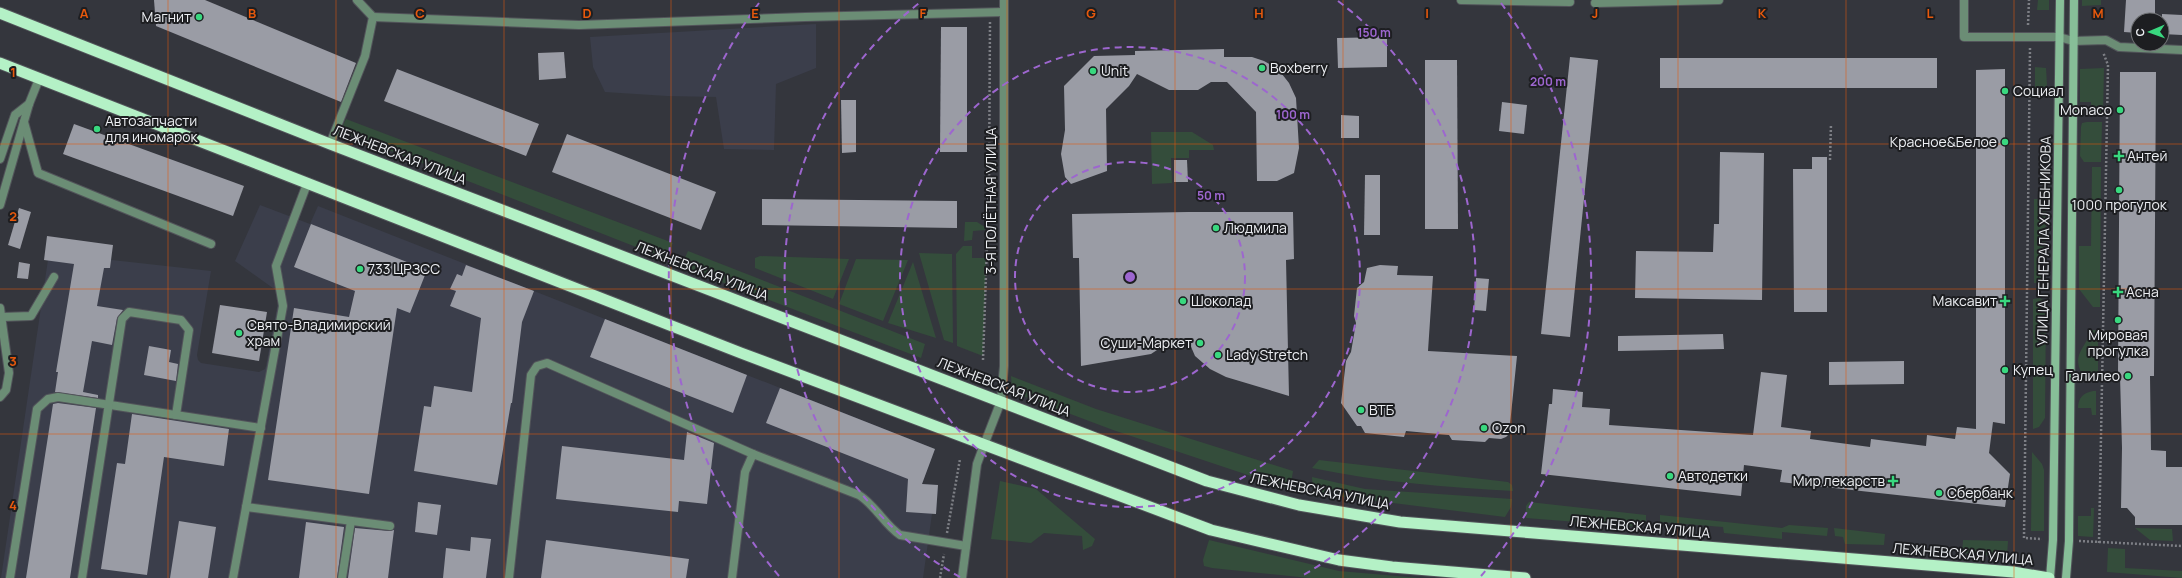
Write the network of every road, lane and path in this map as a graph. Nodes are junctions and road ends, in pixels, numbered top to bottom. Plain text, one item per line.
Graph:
1 (358, 0) edge
2 (1004, 0) edge
3 (1461, 0) edge
4 (1718, 0) edge
5 (1964, 0) edge
6 (2029, 0) edge
7 (2060, 0) edge
8 (2074, 0) edge
9 (1570, 1) edge
10 (1595, 3) dead end
11 (990, 12) junction
12 (1004, 12) junction
13 (0, 14) edge
14 (373, 17) junction
15 (2028, 37) junction
16 (2059, 37) junction
17 (2100, 40) junction
18 (2073, 41) junction
19 (2182, 50) edge
20 (0, 63) edge
21 (39, 78) junction
22 (29, 104) junction
23 (24, 122) junction
24 (1831, 124) dead end
25 (330, 144) junction
26 (0, 159) edge
27 (1830, 160) dead end
28 (307, 184) junction
29 (0, 205) edge
30 (211, 244) dead end
31 (54, 277) dead end
32 (0, 308) edge
33 (2, 317) junction
34 (983, 360) dead end
35 (0, 397) edge
36 (1000, 401) junction
37 (110, 404) junction
38 (176, 415) junction
39 (260, 428) junction
40 (984, 445) junction
41 (753, 454) junction
42 (960, 459) dead end
43 (246, 508) junction
44 (350, 521) junction
45 (390, 526) dead end
46 (2046, 539) dead end
47 (2079, 541) dead end
48 (945, 543) junction
49 (2099, 543) junction
50 (966, 546) junction
51 (2182, 546) edge
52 (10, 578) edge
53 (82, 578) edge
54 (233, 578) edge
55 (342, 578) edge
56 (509, 578) edge
57 (732, 578) edge
58 (940, 578) edge
59 (962, 578) edge
60 (1525, 578) edge
61 (2050, 578) edge
62 (2066, 578) edge

1 - 14 street
2 - 12 street, 3-Я ПОЛЁТНАЯ УЛИЦА
3 - 9 street
4 - 10 street
5 - 15 street
6 - 15 path
7 - 16 main road, УЛИЦА ГЕНЕРАЛА ХЛЕБНИКОВА
8 - 18 main road, УЛИЦА ГЕНЕРАЛА ХЛЕБНИКОВА
11 - 12 street
11 - 14 street
11 - 34 path
12 - 36 street, 3-Я ПОЛЁТНАЯ УЛИЦА
13 - 25 highway, ЛЕЖНЕВСКАЯ УЛИЦА
14 - 25 street
15 - 16 street
15 - 46 path
16 - 18 street
16 - 61 main road, УЛИЦА ГЕНЕРАЛА ХЛЕБНИКОВА
17 - 18 street
17 - 19 street
17 - 49 path
18 - 62 main road, УЛИЦА ГЕНЕРАЛА ХЛЕБНИКОВА
20 - 21 highway
21 - 22 street
21 - 28 highway
22 - 23 street
22 - 26 street
23 - 29 street
23 - 30 street
24 - 27 path
25 - 36 highway, ЛЕЖНЕВСКАЯ УЛИЦА
28 - 39 street
28 - 40 highway
31 - 33 street
32 - 33 street
33 - 35 street
36 - 40 street, 3-Я ПОЛЁТНАЯ УЛИЦА
36 - 61 highway, ЛЕЖНЕВСКАЯ УЛИЦА
37 - 38 street
37 - 38 street
37 - 52 street
37 - 53 street
38 - 39 street
39 - 43 street
40 - 50 street, 3-Я ПОЛЁТНАЯ УЛИЦА
40 - 60 highway
41 - 48 street
41 - 56 street
41 - 57 street
42 - 48 path
43 - 44 street
43 - 54 street
44 - 45 street
44 - 55 street
47 - 49 path
48 - 50 street
48 - 58 path
49 - 51 path
50 - 59 street, 3-Я ПОЛЁТНАЯ УЛИЦА

